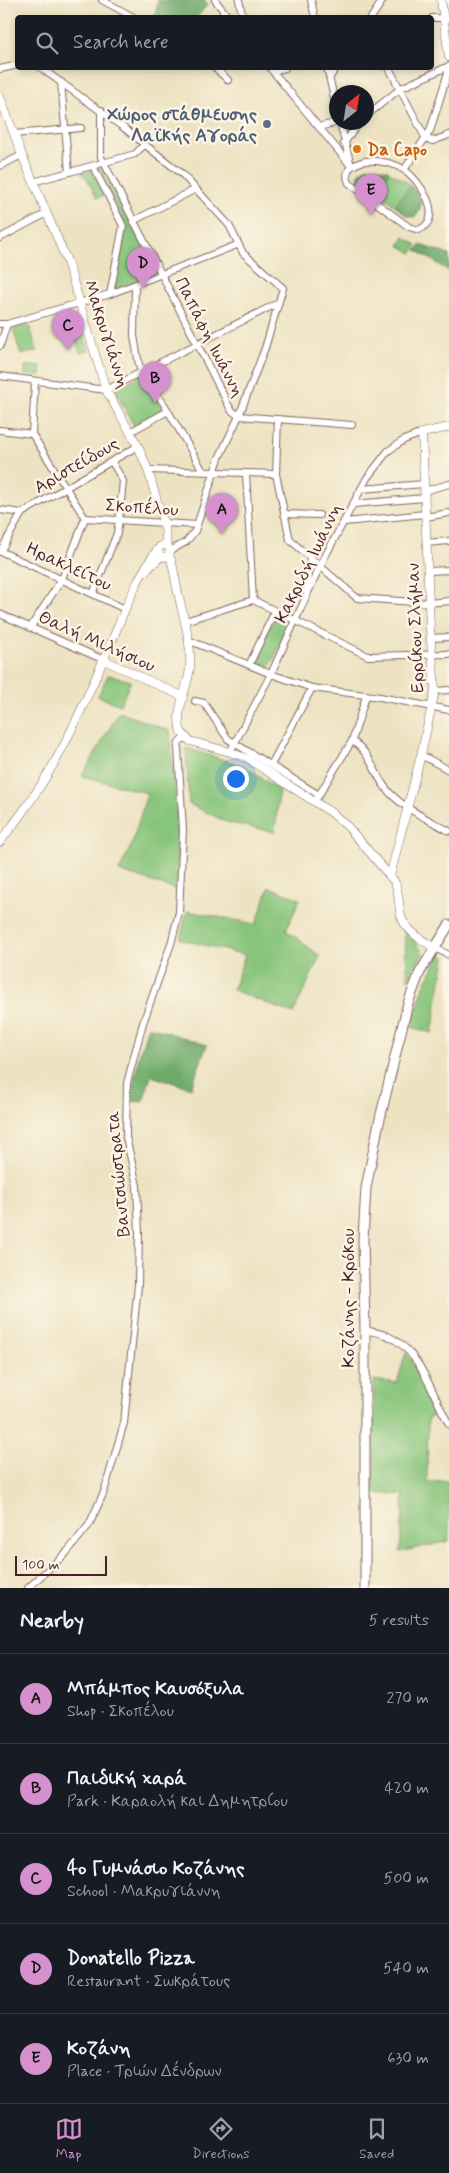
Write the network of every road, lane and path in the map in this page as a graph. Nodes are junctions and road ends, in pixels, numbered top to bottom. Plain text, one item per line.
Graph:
1 (102, 0) edge
2 (215, 0) edge
3 (239, 0) edge
4 (311, 0) edge
5 (383, 0) edge
6 (441, 0) edge
7 (130, 15) edge
8 (227, 15) edge
9 (242, 15) edge
10 (314, 15) edge
11 (374, 15) edge
12 (446, 18) edge
13 (449, 57) edge
14 (15, 66) edge
15 (449, 67) edge
16 (0, 68) edge
17 (44, 70) edge
18 (217, 70) edge
19 (273, 70) edge
20 (328, 70) edge
21 (335, 70) edge
22 (390, 70) edge
23 (330, 77) junction
24 (228, 80) dead end
25 (61, 82) junction
26 (332, 85) edge
27 (401, 88) junction
28 (0, 97) edge
29 (101, 110) junction
30 (374, 110) edge
31 (329, 124) edge
32 (319, 127) junction
33 (80, 128) dead end
34 (65, 129) junction
35 (342, 130) edge
36 (354, 130) edge
37 (14, 134) junction
38 (449, 135) edge
39 (426, 138) junction
40 (345, 141) junction
41 (145, 144) junction
42 (339, 151) junction
43 (22, 155) junction
44 (104, 162) junction
45 (0, 166) edge
46 (93, 166) junction
47 (351, 166) junction
48 (404, 170) junction
49 (69, 172) junction
50 (33, 182) junction
51 (196, 189) junction
52 (47, 213) junction
53 (133, 221) junction
54 (0, 238) edge
55 (237, 245) junction
56 (161, 275) junction
57 (135, 285) junction
58 (110, 294) junction
59 (81, 303) junction
60 (278, 303) junction
61 (0, 324) edge
62 (8, 324) junction
63 (196, 344) junction
64 (0, 346) edge
65 (142, 372) junction
66 (0, 376) edge
67 (35, 382) junction
68 (106, 390) junction
69 (168, 411) junction
70 (239, 416) junction
71 (278, 419) junction
72 (352, 425) dead end
73 (449, 427) edge
74 (0, 430) edge
75 (130, 432) junction
76 (422, 433) junction
77 (32, 434) junction
78 (138, 446) junction
79 (112, 462) junction
80 (148, 470) junction
81 (203, 471) junction
82 (214, 472) junction
83 (246, 473) junction
84 (276, 474) junction
85 (449, 484) edge
86 (66, 489) junction
87 (361, 489) junction
88 (424, 491) junction
89 (354, 504) junction
90 (0, 510) edge
91 (449, 513) edge
92 (22, 514) junction
93 (284, 514) junction
94 (319, 515) dead end
95 (425, 516) junction
96 (85, 518) junction
97 (119, 520) junction
98 (345, 522) junction
99 (162, 523) junction
100 (197, 525) junction
101 (449, 541) edge
102 (426, 543) junction
103 (164, 551) junction
104 (0, 552) edge
105 (310, 558) junction
106 (320, 566) junction
107 (428, 570) junction
108 (449, 570) edge
109 (62, 579) junction
110 (93, 594) junction
111 (306, 598) junction
112 (253, 600) junction
113 (449, 601) edge
114 (429, 603) junction
115 (125, 609) junction
116 (275, 611) junction
117 (0, 614) edge
118 (185, 621) junction
119 (296, 621) junction
120 (30, 628) junction
121 (449, 637) edge
122 (431, 638) junction
123 (188, 640) junction
124 (432, 654) junction
125 (449, 654) edge
126 (104, 660) junction
127 (249, 665) junction
128 (271, 674) junction
129 (312, 688) junction
130 (449, 690) edge
131 (435, 691) junction
132 (182, 696) junction
133 (366, 696) junction
134 (196, 700) dead end
135 (432, 708) junction
136 (449, 710) edge
137 (186, 737) junction
138 (352, 741) junction
139 (235, 742) junction
140 (230, 752) junction
141 (421, 755) junction
142 (271, 765) junction
143 (449, 770) edge
144 (317, 798) junction
145 (408, 807) junction
146 (449, 831) edge
147 (0, 842) edge
148 (390, 876) junction
149 (449, 925) edge
150 (447, 932) edge
151 (435, 948) junction
152 (449, 955) edge
153 (365, 1330) junction
154 (449, 1424) edge
155 (28, 1588) edge
156 (364, 1588) edge

1 - 7 street
2 - 8 street
3 - 9 street
4 - 10 street
5 - 11 street
6 - 12 street
12 - 13 street
14 - 16 street
15 - 27 street
15 - 39 street
17 - 25 street
18 - 24 street
19 - 32 street
20 - 23 street
21 - 23 street
22 - 27 street
23 - 26 street
25 - 29 street
25 - 34 street
27 - 30 street
27 - 39 street
28 - 37 street, Μακρυγιάννη
29 - 41 street
29 - 44 street, Παπάφη Ιωάννη
31 - 32 street
32 - 42 street
33 - 34 street
34 - 37 street
34 - 49 street
35 - 40 street
36 - 40 street
37 - 43 street, Μακρυγιάννη
38 - 39 street
39 - 48 street
40 - 42 street
40 - 47 street
41 - 44 street
41 - 51 street
42 - 47 street
43 - 45 street
43 - 50 street, Μακρυγιάννη
44 - 46 street
44 - 53 street, Παπάφη Ιωάννη
46 - 49 street
46 - 58 street
47 - 48 street
47 - 48 street
49 - 50 street
50 - 52 street, Μακρυγιάννη
51 - 53 street
51 - 55 street
52 - 54 street
52 - 59 street, Μακρυγιάννη
53 - 56 street, Παπάφη Ιωάννη
55 - 56 street
55 - 60 street
56 - 57 street
56 - 63 street, Παπάφη Ιωάννη
57 - 58 street
57 - 65 street
58 - 59 street
59 - 62 street
59 - 68 street, Μακρυγιάννη
60 - 63 street
60 - 70 street
61 - 62 street
62 - 64 street
63 - 65 street
63 - 70 street, Παπάφη Ιωάννη
65 - 68 street
65 - 69 street
66 - 67 street
67 - 68 street
67 - 77 street
68 - 75 street, Μακρυγιάννη
69 - 75 street
69 - 81 street
70 - 71 street, Παπάφη Ιωάννη
70 - 82 street
71 - 72 street, Παπάφη Ιωάννη
71 - 84 street
73 - 76 street, Κακριδή Ιωάννη
74 - 77 street
75 - 78 street, Μακρυγιάννη
76 - 87 street, Κακριδή Ιωάννη
76 - 88 street, Ερρίκου Σλήμαν
77 - 86 street
78 - 79 street, Αριστείδους
78 - 80 street, Μακρυγιάννη
79 - 86 street, Αριστείδους
79 - 97 street
80 - 81 street
80 - 99 street, Μακρυγιάννη
81 - 82 street
82 - 83 street
82 - 100 street
83 - 84 street
83 - 112 street
84 - 93 street
85 - 88 street
86 - 92 street, Αριστείδους
86 - 96 street
87 - 88 street
87 - 89 street, Κακριδή Ιωάννη
88 - 89 street
88 - 95 street, Ερρίκου Σλήμαν
89 - 98 street, Κακριδή Ιωάννη
90 - 92 street, Αριστείδους
91 - 95 street
92 - 104 street
93 - 94 street
93 - 105 street
95 - 98 street
95 - 102 street, Ερρίκου Σλήμαν
96 - 97 street, Σκοπέλου
96 - 109 street
97 - 99 street, Σκοπέλου
97 - 110 street
98 - 106 street, Κακριδή Ιωάννη
99 - 100 street, Σκοπέλου
99 - 103 street, Μακρυγιάννη
100 - 103 street
101 - 102 street
102 - 107 street, Ερρίκου Σλήμαν
103 - 115 street
103 - 118 street, Μακρυγιάννη
104 - 109 street, Ηρακλείτου
105 - 106 street
105 - 111 street
106 - 111 street, Κακριδή Ιωάννη
106 - 114 street
107 - 108 street
107 - 114 street, Ερρίκου Σλήμαν
109 - 110 street, Ηρακλείτου
109 - 120 street
110 - 115 street, Ηρακλείτου
111 - 119 street, Κακριδή Ιωάννη
112 - 116 street
112 - 118 street
113 - 114 street
114 - 122 street, Ερρίκου Σλήμαν
115 - 126 street
116 - 119 street
116 - 127 street
117 - 120 street, Θαλή Μιλήσιου
118 - 123 street, Μακρυγιάννη
119 - 124 street
119 - 128 street, Κακριδή Ιωάννη
120 - 126 street, Θαλή Μιλήσιου
121 - 122 street
122 - 124 street, Ερρίκου Σλήμαν
123 - 127 street
123 - 132 street, Μακρυγιάννη
124 - 125 street
124 - 131 street, Ερρίκου Σλήμαν
126 - 132 street, Θαλή Μιλήσιου
126 - 147 street
127 - 128 street
128 - 129 street
128 - 139 street, Κακριδή Ιωάννη
129 - 133 street
129 - 142 street
130 - 131 street
131 - 135 street, Ερρίκου Σλήμαν
132 - 137 street, Μακρυγιάννη
133 - 135 street
133 - 138 street
134 - 139 street
135 - 136 street
135 - 141 street, Ερρίκου Σλήμαν
137 - 140 street
137 - 155 street, Βαντσιώστρατα
138 - 144 street
138 - 145 street
139 - 140 street, Κακριδή Ιωάννη
139 - 142 street
140 - 144 street
141 - 143 street
141 - 145 street, Ερρίκου Σλήμαν
142 - 144 street
144 - 148 street
145 - 146 street
145 - 148 street, Ερρίκου Σλήμαν
148 - 151 street
149 - 150 main road, Κοζάνης - Κρόκου
150 - 151 main road, Κοζάνης - Κρόκου
151 - 152 street
151 - 153 main road, Κοζάνης - Κρόκου
153 - 154 street
153 - 156 main road, Κοζάνης - Κρόκου

